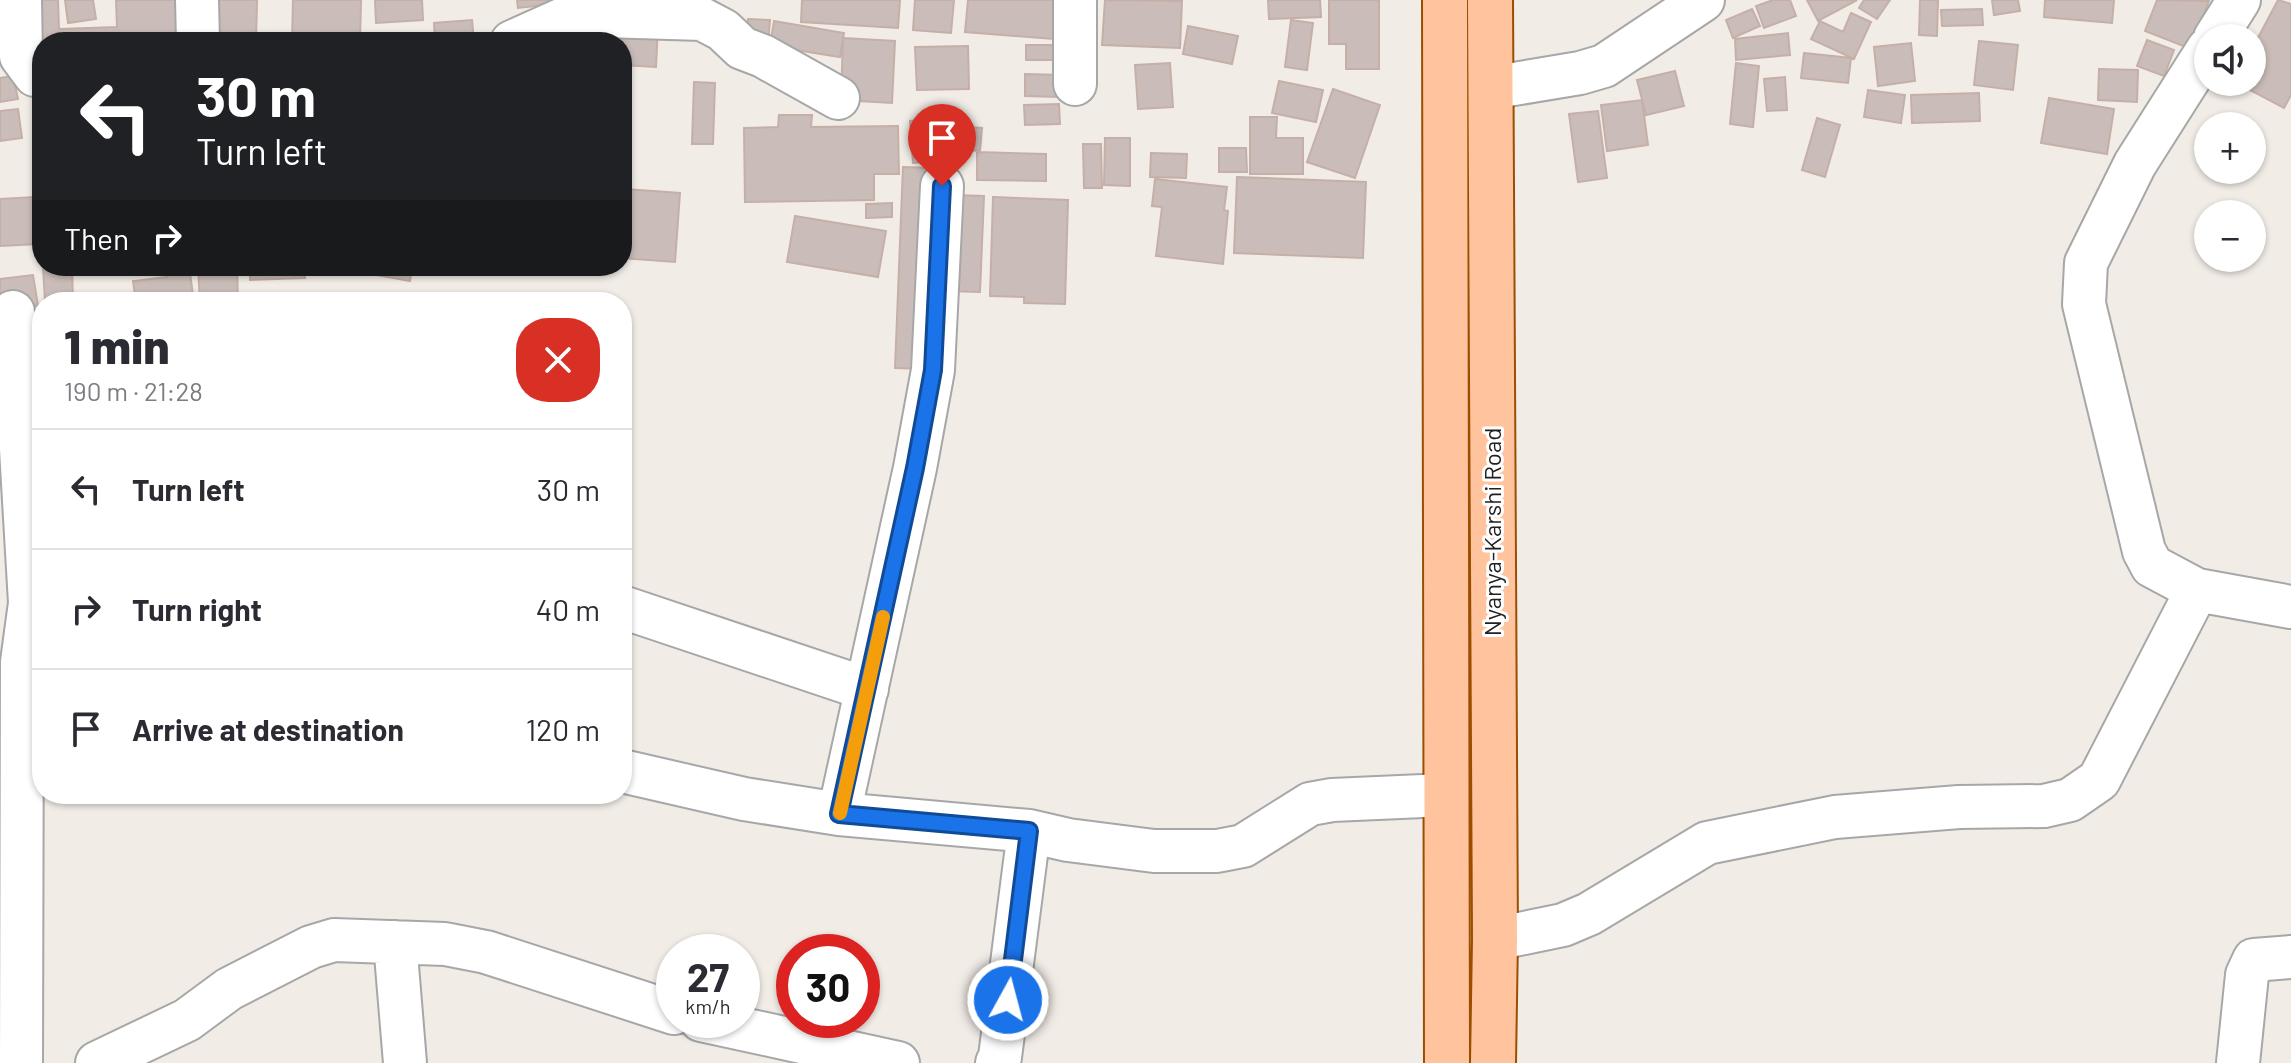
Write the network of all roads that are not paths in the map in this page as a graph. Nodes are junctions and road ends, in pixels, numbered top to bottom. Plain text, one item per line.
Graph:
1 (20, 0) edge
2 (197, 0) edge
3 (1075, 0) edge
4 (1445, 0) edge
5 (1490, 0) edge
6 (1703, 0) edge
7 (2239, 0) edge
8 (2224, 24) edge
9 (198, 32) edge
10 (534, 32) edge
11 (2194, 71) edge
12 (32, 72) edge
13 (1075, 84) dead end
14 (1490, 88) junction
15 (838, 98) dead end
16 (942, 186) dead end
17 (13, 312) dead end
18 (2197, 590) junction
19 (2291, 607) edge
20 (632, 610) edge
21 (21, 660) edge
22 (867, 689) junction
23 (632, 773) edge
24 (1446, 795) junction
25 (839, 814) junction
26 (1029, 831) junction
27 (1495, 939) junction
28 (395, 942) junction
29 (2291, 957) edge
30 (656, 1007) edge
31 (760, 1033) edge
32 (21, 1063) edge
33 (97, 1063) edge
34 (405, 1063) edge
35 (898, 1063) edge
36 (997, 1063) edge
37 (1447, 1063) edge
38 (1493, 1063) edge
39 (2238, 1063) edge

1 - 12 street
2 - 9 street
3 - 13 street
4 - 24 main road, Nyanya-Karshi Road
5 - 14 main road, Nyanya-Karshi Road
6 - 14 street
7 - 8 street
10 - 15 street
11 - 18 street
14 - 27 main road, Nyanya-Karshi Road
16 - 22 street
17 - 21 street
18 - 19 street
18 - 27 street
20 - 22 street
21 - 32 street
22 - 25 street
23 - 25 street
24 - 26 street
24 - 37 main road, Nyanya-Karshi Road
25 - 26 street
26 - 36 street
27 - 38 main road, Nyanya-Karshi Road
28 - 30 street
28 - 33 street
28 - 34 street
29 - 39 street
31 - 35 street

